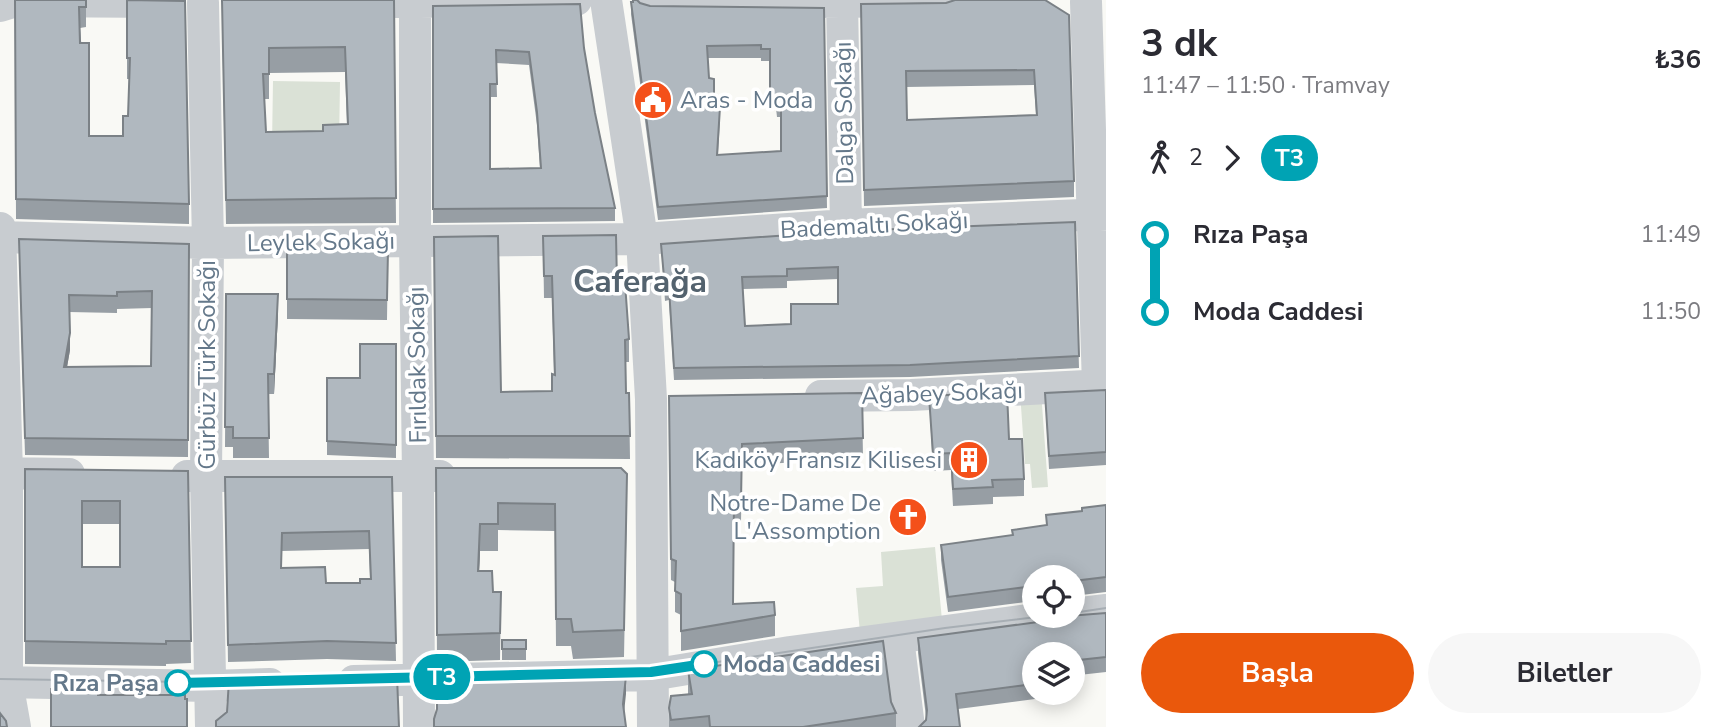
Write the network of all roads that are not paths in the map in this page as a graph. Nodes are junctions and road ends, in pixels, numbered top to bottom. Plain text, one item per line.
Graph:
1 (576, 0) edge
2 (606, 0) edge
3 (650, 0) edge
4 (946, 0) edge
5 (114, 1) edge
6 (842, 1) edge
7 (362, 2) edge
8 (415, 2) junction
9 (1091, 5) edge
10 (0, 6) edge
11 (1099, 214) edge
12 (846, 225) junction
13 (0, 228) edge
14 (0, 237) edge
15 (642, 239) junction
16 (415, 241) junction
17 (208, 243) junction
18 (1102, 385) edge
19 (788, 397) edge
20 (3, 473) edge
21 (100, 474) edge
22 (153, 475) edge
23 (418, 476) junction
24 (473, 476) edge
25 (206, 477) junction
26 (1106, 610) edge
27 (1085, 613) edge
28 (1022, 621) edge
29 (898, 638) junction
30 (651, 675) junction
31 (418, 679) junction
32 (3, 682) edge
33 (210, 686) junction
34 (15, 727) edge
35 (211, 727) edge
36 (419, 727) edge
37 (653, 727) edge
38 (909, 727) edge

1 - 8 street
2 - 15 street
3 - 6 street
4 - 6 street
5 - 10 street
5 - 17 street, Gürbüz Türk Sokağı
6 - 12 street, Dalga Sokağı
7 - 8 street
8 - 16 street, Fırıldak Sokağı
9 - 11 street
11 - 12 street, Bademaltı Sokağı
11 - 18 street
12 - 15 street, Bademaltı Sokağı
13 - 14 street
14 - 17 street, Leylek Sokağı
14 - 20 street
15 - 16 street, Leylek Sokağı
15 - 30 street
16 - 17 street, Leylek Sokağı
16 - 23 street, Fırıldak Sokağı
17 - 25 street, Gürbüz Türk Sokağı
18 - 19 street, Ağabey Sokağı
20 - 21 street
20 - 32 street
22 - 25 street
23 - 24 street
23 - 25 street
23 - 31 street, Fırıldak Sokağı
25 - 33 street, Gürbüz Türk Sokağı
26 - 27 street
28 - 29 street
29 - 30 street
29 - 38 street
30 - 31 street
30 - 37 street
31 - 33 street
31 - 36 street, Fırıldak Sokağı
32 - 33 street
32 - 34 street
33 - 35 street, Gürbüz Türk Sokağı

